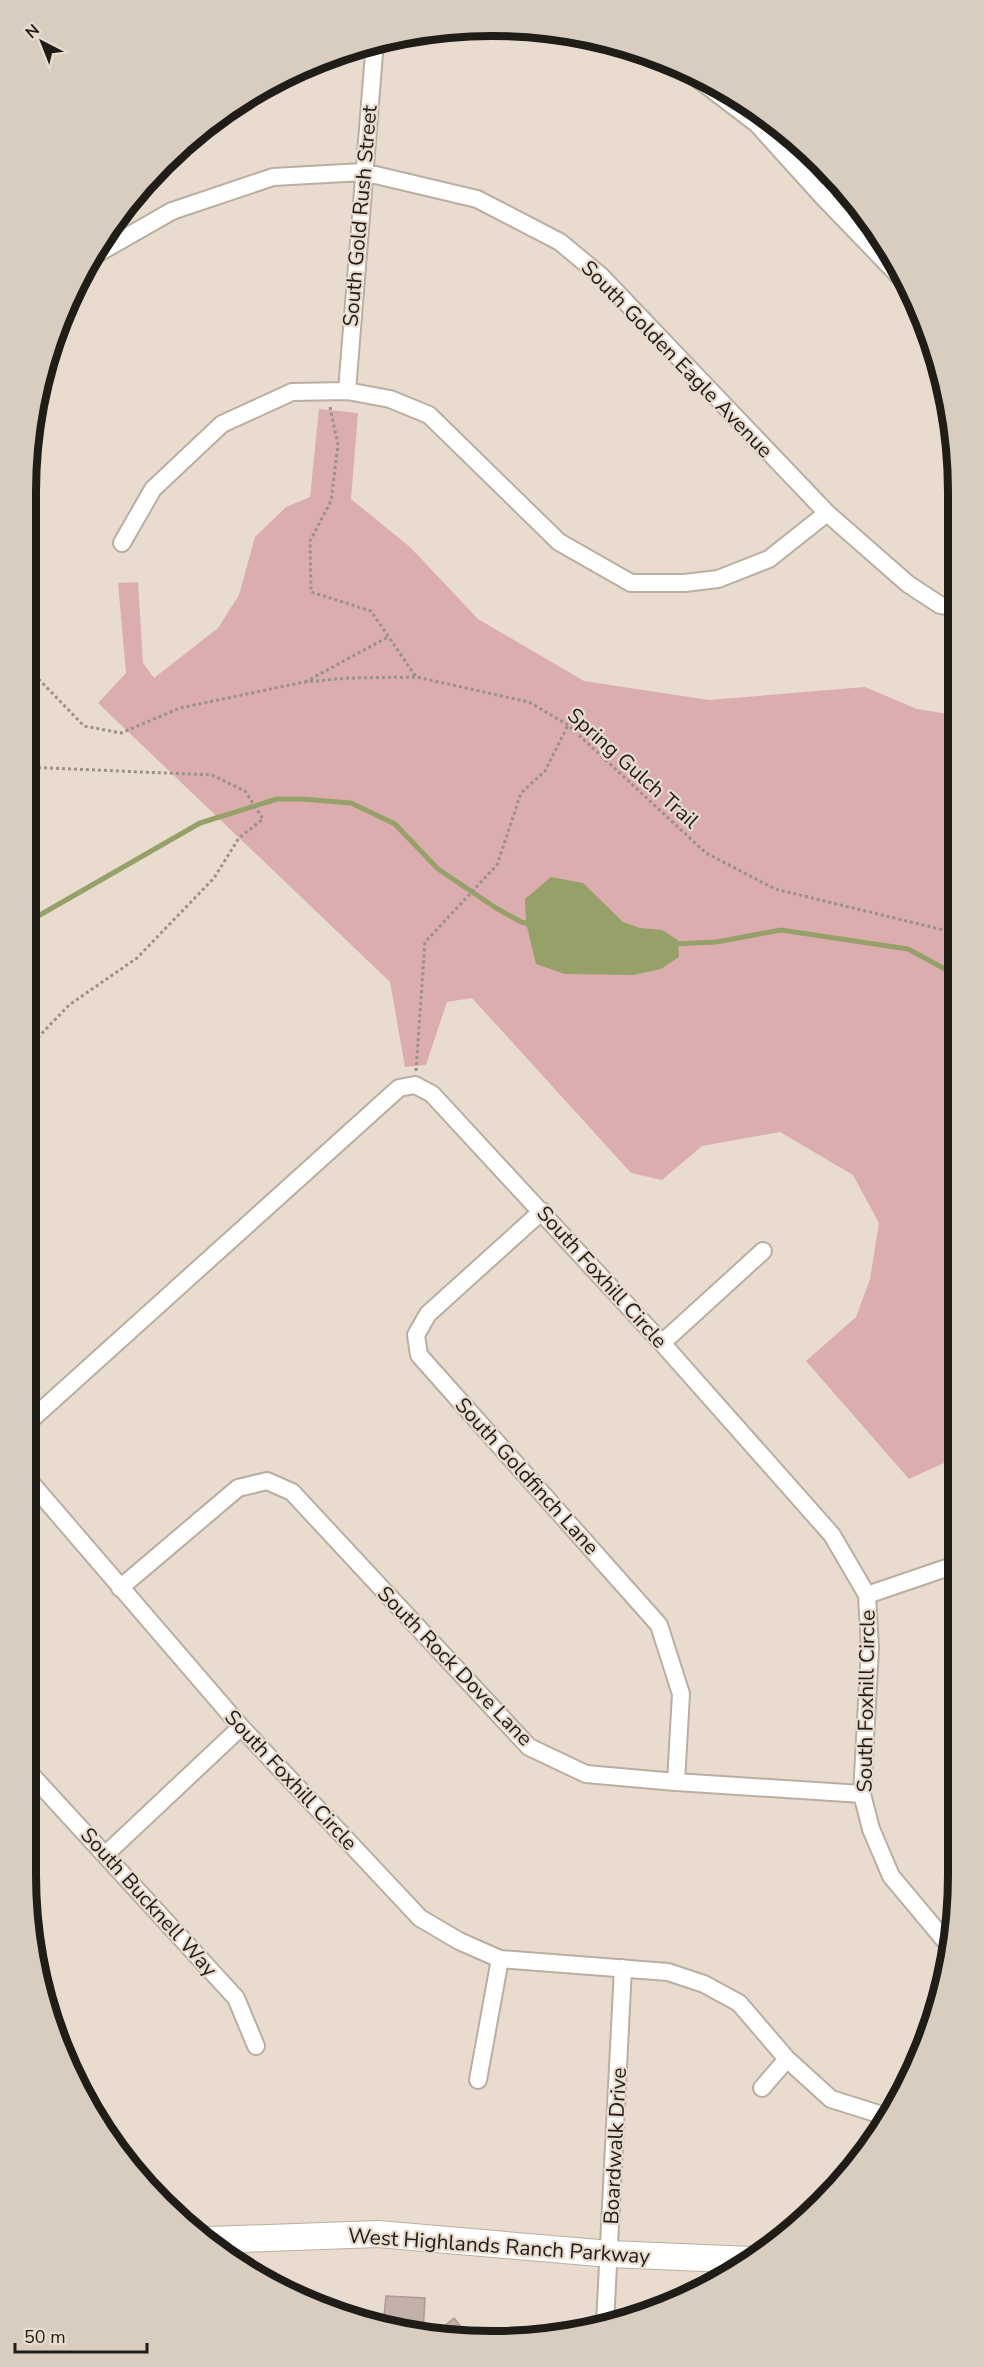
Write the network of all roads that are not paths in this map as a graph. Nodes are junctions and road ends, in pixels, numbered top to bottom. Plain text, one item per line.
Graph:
1 (374, 52) edge
2 (730, 103) edge
3 (363, 172) junction
4 (831, 187) edge
5 (822, 196) junction
6 (107, 248) edge
7 (886, 262) edge
8 (347, 391) junction
9 (827, 513) junction
10 (122, 543) dead end
11 (948, 606) edge
12 (542, 1211) junction
13 (763, 1251) dead end
14 (662, 1343) junction
15 (36, 1416) edge
16 (36, 1489) edge
17 (948, 1567) edge
18 (120, 1588) junction
19 (867, 1595) junction
20 (241, 1727) junction
21 (36, 1780) edge
22 (676, 1782) junction
23 (862, 1794) junction
24 (106, 1854) junction
25 (943, 1939) edge
26 (500, 1959) junction
27 (623, 1968) junction
28 (256, 2046) dead end
29 (787, 2059) junction
30 (478, 2080) dead end
31 (762, 2088) dead end
32 (880, 2114) edge
33 (218, 2240) edge
34 (610, 2253) junction
35 (737, 2259) edge
36 (606, 2316) edge

1 - 3 street, South Gold Rush Street
2 - 5 street
3 - 6 street, South Golden Eagle Avenue
3 - 8 street, South Gold Rush Street
3 - 9 street, South Golden Eagle Avenue
4 - 5 street
5 - 7 street
8 - 9 street
8 - 10 street
9 - 11 street, South Golden Eagle Avenue
12 - 14 street, South Foxhill Circle
12 - 15 street, South Foxhill Circle
12 - 22 street, South Goldfinch Lane
13 - 14 street
14 - 19 street, South Foxhill Circle
16 - 18 street, South Foxhill Circle
17 - 19 street
18 - 20 street, South Foxhill Circle
18 - 22 street, South Rock Dove Lane
19 - 23 street, South Foxhill Circle
20 - 24 street
20 - 26 street, South Foxhill Circle
21 - 24 street, South Bucknell Way
22 - 23 street, South Rock Dove Lane
23 - 25 street, South Foxhill Circle
24 - 28 street, South Bucknell Way
26 - 27 street, South Foxhill Circle
26 - 30 street
27 - 29 street, South Foxhill Circle
27 - 34 street, Boardwalk Drive
29 - 31 street
29 - 32 street, South Foxhill Circle
33 - 34 main road, West Highlands Ranch Parkway
34 - 35 main road, West Highlands Ranch Parkway
34 - 36 street, Boardwalk Drive

